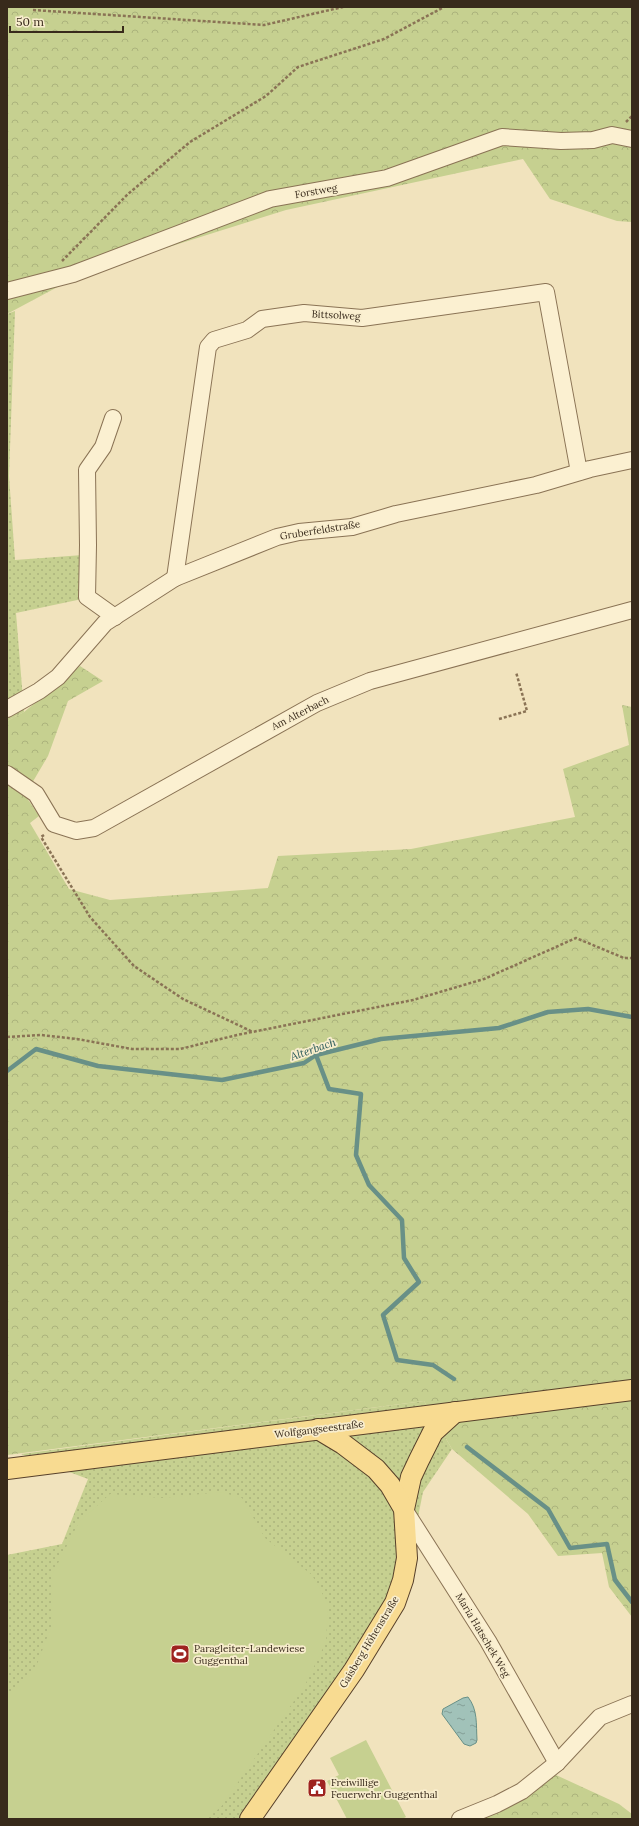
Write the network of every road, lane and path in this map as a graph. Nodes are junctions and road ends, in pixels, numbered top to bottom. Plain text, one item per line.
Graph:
1 (343, 7) edge
2 (444, 7) edge
3 (33, 10) dead end
4 (632, 139) edge
5 (41, 282) junction
6 (7, 291) edge
7 (113, 418) dead end
8 (632, 460) edge
9 (579, 472) junction
10 (175, 578) junction
11 (632, 610) edge
12 (115, 617) junction
13 (516, 672) dead end
14 (7, 709) edge
15 (499, 719) dead end
16 (7, 774) edge
17 (54, 824) junction
18 (632, 958) edge
19 (253, 1032) junction
20 (7, 1037) edge
21 (632, 1390) edge
22 (455, 1412) junction
23 (318, 1429) junction
24 (7, 1469) edge
25 (404, 1509) junction
26 (632, 1704) edge
27 (557, 1763) junction
28 (250, 1819) edge
29 (460, 1819) edge

1 - 3 path
2 - 5 path
4 - 5 street, Forstweg
5 - 6 street, Forstweg
7 - 12 street
8 - 9 street, Gruberfeldstraße
9 - 10 street, Gruberfeldstraße
9 - 10 street, Bittsolweg
10 - 12 street, Gruberfeldstraße
11 - 17 street, Am Alterbach
12 - 14 street, Gruberfeldstraße
13 - 15 path
16 - 17 street
17 - 19 path
18 - 19 path
19 - 20 path
21 - 22 main road, Wolfgangseestraße
22 - 23 main road, Wolfgangseestraße
22 - 25 main road
23 - 24 main road, Wolfgangseestraße
23 - 25 main road, Gaisberg Höhenstraße
25 - 27 street, Maria Hatschek Weg
25 - 28 main road, Gaisberg Höhenstraße
26 - 27 street
27 - 29 street

